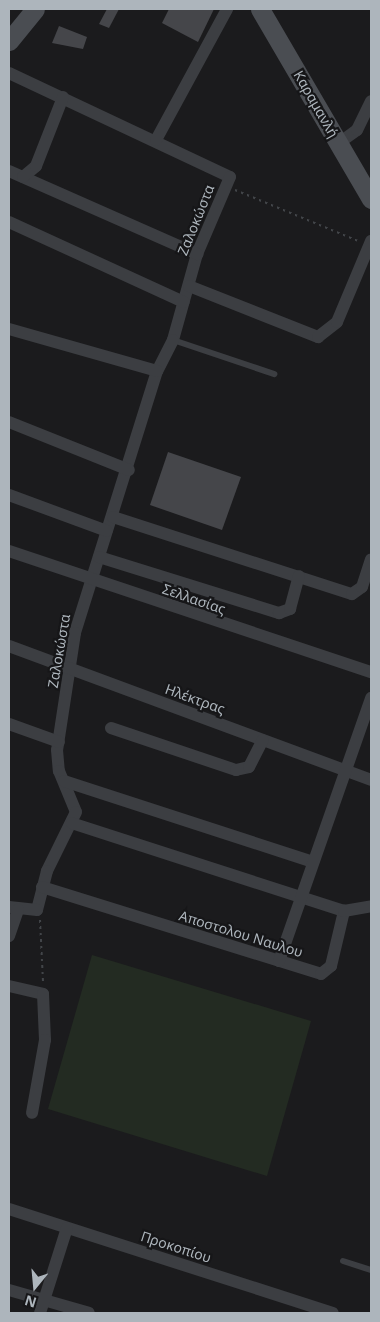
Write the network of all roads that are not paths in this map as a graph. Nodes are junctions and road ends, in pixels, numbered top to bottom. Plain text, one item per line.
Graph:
1 (227, 9) edge
2 (260, 9) edge
3 (31, 10) edge
4 (9, 41) edge
5 (9, 73) edge
6 (63, 97) junction
7 (371, 100) edge
8 (156, 140) junction
9 (339, 143) junction
10 (9, 171) edge
11 (23, 177) junction
12 (371, 199) edge
13 (9, 222) edge
14 (370, 243) edge
15 (197, 254) junction
16 (189, 286) junction
17 (184, 302) junction
18 (9, 329) edge
19 (173, 340) junction
20 (157, 371) junction
21 (274, 374) dead end
22 (9, 422) edge
23 (130, 470) junction
24 (9, 496) edge
25 (112, 517) junction
26 (107, 531) junction
27 (9, 551) edge
28 (99, 557) junction
29 (371, 559) edge
30 (299, 576) junction
31 (91, 580) junction
32 (9, 646) edge
33 (71, 669) junction
34 (371, 672) edge
35 (371, 698) edge
36 (9, 724) edge
37 (111, 728) dead end
38 (263, 740) junction
39 (59, 742) junction
40 (347, 771) junction
41 (371, 780) edge
42 (64, 781) junction
43 (72, 824) junction
44 (313, 862) junction
45 (42, 887) junction
46 (301, 898) junction
47 (371, 906) edge
48 (13, 909) edge
49 (344, 911) junction
50 (9, 936) edge
51 (279, 961) junction
52 (9, 986) edge
53 (32, 1113) dead end
54 (9, 1209) edge
55 (67, 1228) junction
56 (343, 1261) dead end
57 (371, 1270) edge
58 (9, 1290) edge
59 (45, 1299) junction
60 (40, 1313) edge
61 (89, 1313) edge
62 (333, 1313) edge

1 - 8 street
2 - 9 main road, Καραμανλή
3 - 4 main road
5 - 6 street
6 - 8 street
6 - 11 street
7 - 9 street
8 - 15 street, Ζαλοκώστα
9 - 12 main road, Καραμανλή
10 - 11 street
11 - 15 street
13 - 17 street
14 - 16 street
15 - 16 street, Ζαλοκώστα
16 - 17 street, Ζαλοκώστα
17 - 19 street, Ζαλοκώστα
18 - 20 street
19 - 20 street, Ζαλοκώστα
19 - 21 lane
20 - 23 street, Ζαλοκώστα
22 - 23 street
23 - 25 street, Ζαλοκώστα
24 - 26 street
25 - 26 street, Ζαλοκώστα
25 - 30 street
26 - 28 street, Ζαλοκώστα
27 - 31 street, Σελλασίας
28 - 30 street
28 - 31 street, Ζαλοκώστα
29 - 30 street
31 - 33 street, Ζαλοκώστα
31 - 34 street, Σελλασίας
32 - 33 street, Ηλέκτρας
33 - 38 street, Ηλέκτρας
33 - 39 street, Ζαλοκώστα
35 - 40 street
36 - 39 street
37 - 38 street
38 - 40 street, Ηλέκτρας
39 - 42 street, Ζαλοκώστα
40 - 41 street, Ηλέκτρας
40 - 44 street
42 - 43 street, Ζαλοκώστα
42 - 44 street
43 - 45 street, Ζαλοκώστα
43 - 46 street
44 - 46 street
45 - 48 street, Ζαλοκώστα
45 - 51 street, Αποστολου Ναυλου
46 - 49 street
46 - 51 street
47 - 49 street
48 - 50 street
49 - 51 street, Αποστολου Ναυλου
52 - 53 street
54 - 55 street, Προκοπίου
55 - 59 street
55 - 62 street, Προκοπίου
56 - 57 lane
58 - 59 street
59 - 60 street
59 - 61 street

